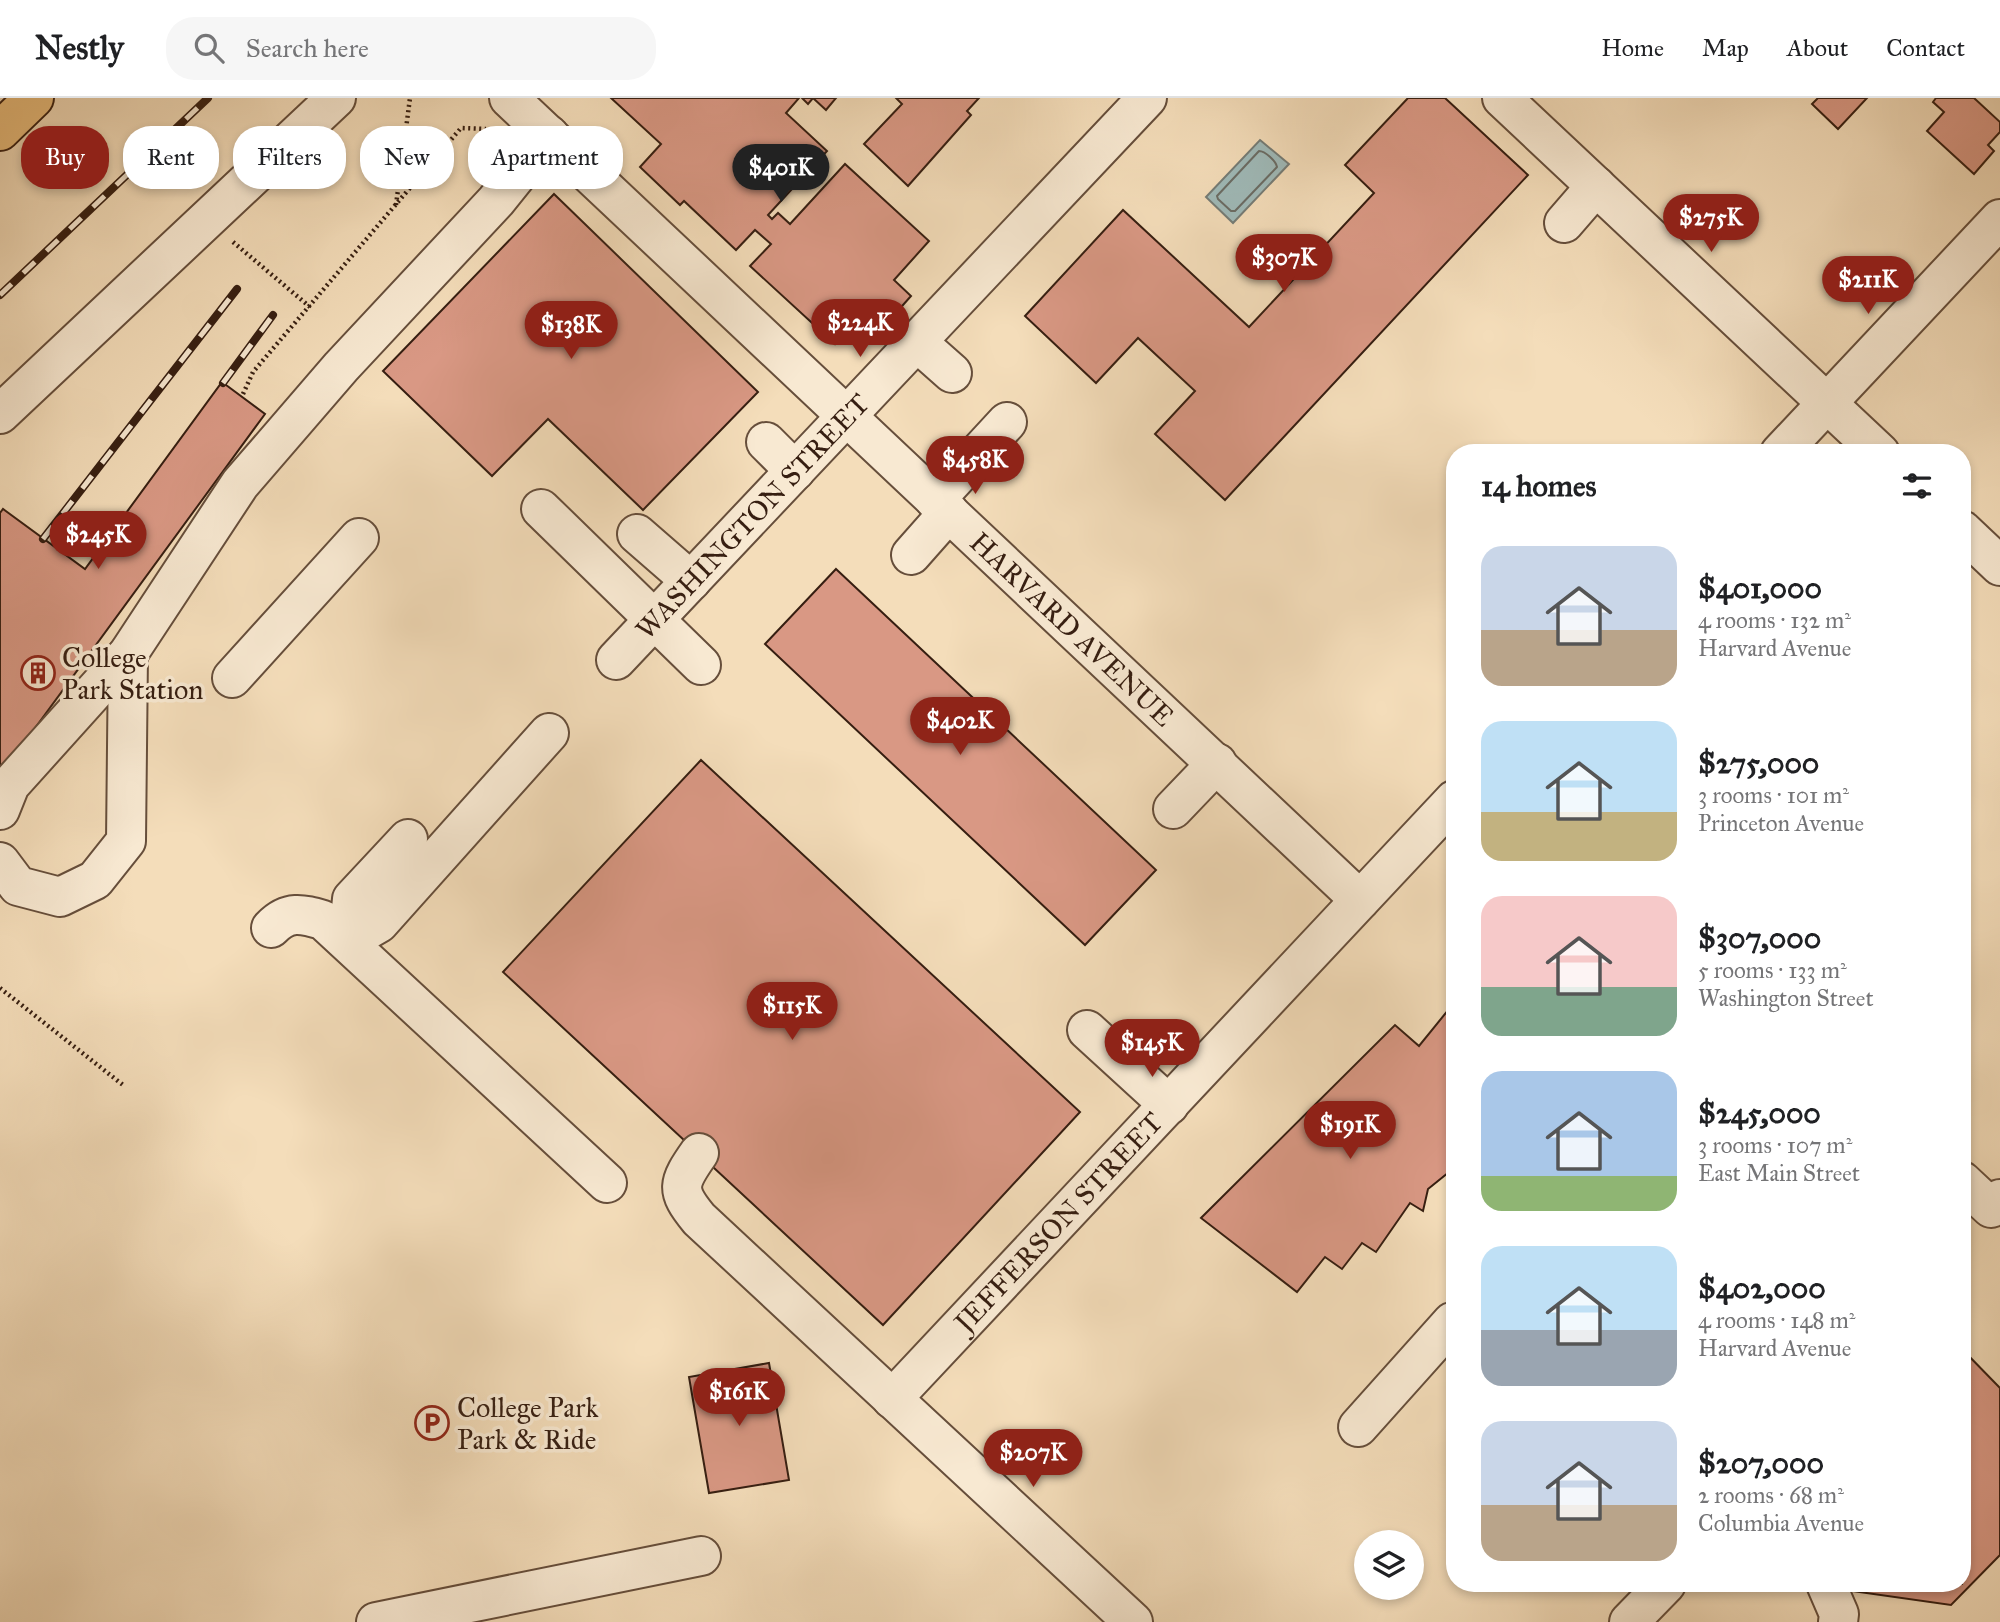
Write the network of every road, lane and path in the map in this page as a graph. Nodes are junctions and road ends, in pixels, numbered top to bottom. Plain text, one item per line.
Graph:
1 (34, 98) edge
2 (336, 98) edge
3 (410, 98) edge
4 (1147, 98) edge
5 (1502, 98) edge
6 (501, 114) edge
7 (528, 126) edge
8 (0, 131) edge
9 (1596, 186) junction
10 (506, 189) edge
11 (606, 189) edge
12 (396, 205) junction
13 (2000, 219) edge
14 (1564, 223) dead end
15 (232, 241) dead end
16 (310, 307) junction
17 (917, 342) junction
18 (952, 373) dead end
19 (243, 394) dead end
20 (1827, 403) junction
21 (0, 414) edge
22 (847, 416) junction
23 (1007, 422) dead end
24 (766, 442) dead end
25 (1788, 444) edge
26 (1870, 444) edge
27 (795, 471) junction
28 (942, 506) junction
29 (541, 509) dead end
30 (637, 534) dead end
31 (359, 538) dead end
32 (1971, 539) edge
33 (911, 555) dead end
34 (2000, 566) edge
35 (691, 581) junction
36 (655, 620) junction
37 (128, 654) junction
38 (616, 660) dead end
39 (701, 665) dead end
40 (232, 678) dead end
41 (549, 733) dead end
42 (1217, 763) junction
43 (1174, 809) dead end
44 (1446, 809) edge
45 (0, 810) edge
46 (0, 862) edge
47 (1360, 900) junction
48 (271, 928) dead end
49 (348, 941) junction
50 (0, 988) edge
51 (1087, 1030) dead end
52 (123, 1084) dead end
53 (1169, 1105) junction
54 (699, 1153) dead end
55 (607, 1183) dead end
56 (1971, 1187) edge
57 (1996, 1203) edge
58 (1446, 1329) edge
59 (892, 1399) junction
60 (1358, 1427) dead end
61 (701, 1556) dead end
62 (1658, 1592) edge
63 (1829, 1592) edge
64 (376, 1622) edge
65 (1133, 1622) edge
66 (1629, 1622) edge
67 (1838, 1622) edge

1 - 8 main road
2 - 21 street
3 - 12 path
4 - 17 street, WASHINGTON STREET
5 - 9 street
6 - 7 street, HARVARD AVENUE
6 - 12 path
9 - 14 street
9 - 20 street
10 - 37 street
11 - 22 street, HARVARD AVENUE
12 - 16 path
13 - 20 street
15 - 16 path
16 - 19 path
17 - 18 street
17 - 22 street, WASHINGTON STREET
20 - 25 street
20 - 26 street
22 - 27 street, WASHINGTON STREET
22 - 28 street, HARVARD AVENUE
23 - 28 street
24 - 27 street
27 - 35 street, WASHINGTON STREET
28 - 33 street
28 - 42 street, HARVARD AVENUE
29 - 36 street
30 - 35 street
31 - 40 street
32 - 34 street
35 - 36 street, WASHINGTON STREET
36 - 38 street, WASHINGTON STREET
36 - 39 street
37 - 45 street
37 - 46 street
41 - 49 street
42 - 43 street
42 - 47 street, HARVARD AVENUE
44 - 47 street, JEFFERSON STREET
47 - 53 street, JEFFERSON STREET
48 - 49 street
49 - 55 street
50 - 52 path
51 - 53 street
53 - 59 street, JEFFERSON STREET
54 - 59 street
56 - 57 street
58 - 60 street
59 - 65 street
61 - 64 street
62 - 66 street
63 - 67 street

